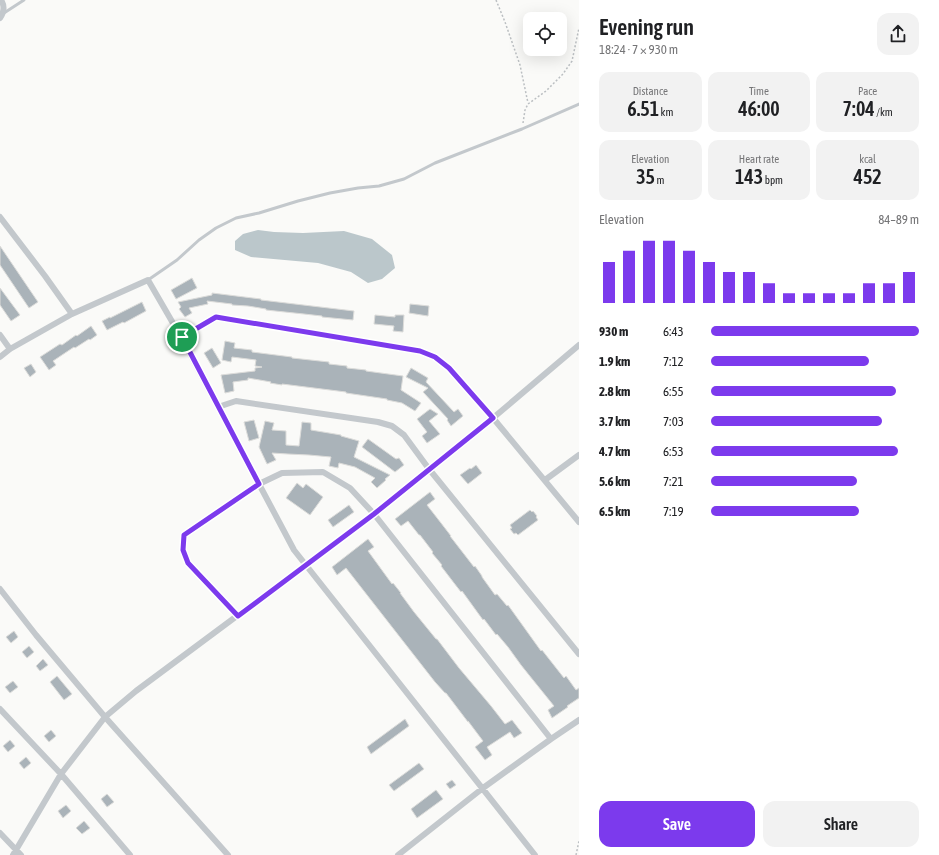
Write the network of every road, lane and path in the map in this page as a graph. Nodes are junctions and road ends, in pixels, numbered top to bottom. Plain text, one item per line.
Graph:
1 (1, 0) edge
2 (24, 0) edge
3 (496, 0) edge
4 (2, 15) edge
5 (579, 28) edge
6 (528, 104) junction
7 (579, 104) edge
8 (522, 129) junction
9 (0, 217) edge
10 (148, 280) junction
11 (72, 314) junction
12 (0, 335) edge
13 (182, 337) junction
14 (579, 345) edge
15 (10, 349) junction
16 (0, 357) edge
17 (218, 407) junction
18 (493, 418) junction
19 (579, 454) edge
20 (429, 469) junction
21 (546, 480) junction
22 (259, 484) junction
23 (374, 514) junction
24 (579, 522) edge
25 (306, 566) junction
26 (0, 589) edge
27 (238, 616) junction
28 (579, 654) edge
29 (0, 709) edge
30 (104, 717) junction
31 (579, 720) edge
32 (551, 739) junction
33 (62, 774) junction
34 (483, 788) junction
35 (0, 833) edge
36 (579, 841) edge
37 (14, 852) edge
38 (20, 855) edge
39 (130, 855) edge
40 (228, 855) edge
41 (398, 855) edge
42 (535, 855) edge
43 (576, 855) edge

1 - 4 street
2 - 4 lane
3 - 6 path
5 - 6 path
6 - 8 path
7 - 8 lane
8 - 10 lane
9 - 11 street
10 - 11 street
10 - 13 street
11 - 15 street
12 - 15 street
13 - 17 street
13 - 18 street
14 - 18 street
15 - 16 street
17 - 20 street
17 - 22 street
18 - 20 street
18 - 21 street
19 - 21 street
20 - 23 street
20 - 28 street
21 - 24 street
22 - 23 street
22 - 25 street
22 - 27 street
23 - 25 street
23 - 32 street
25 - 27 street
25 - 34 street
26 - 30 street
27 - 30 street
29 - 33 street
30 - 33 street
30 - 40 street
31 - 32 street
32 - 34 street
33 - 37 street
33 - 39 street
34 - 41 street
34 - 42 street
35 - 37 street
36 - 43 path
37 - 38 street

